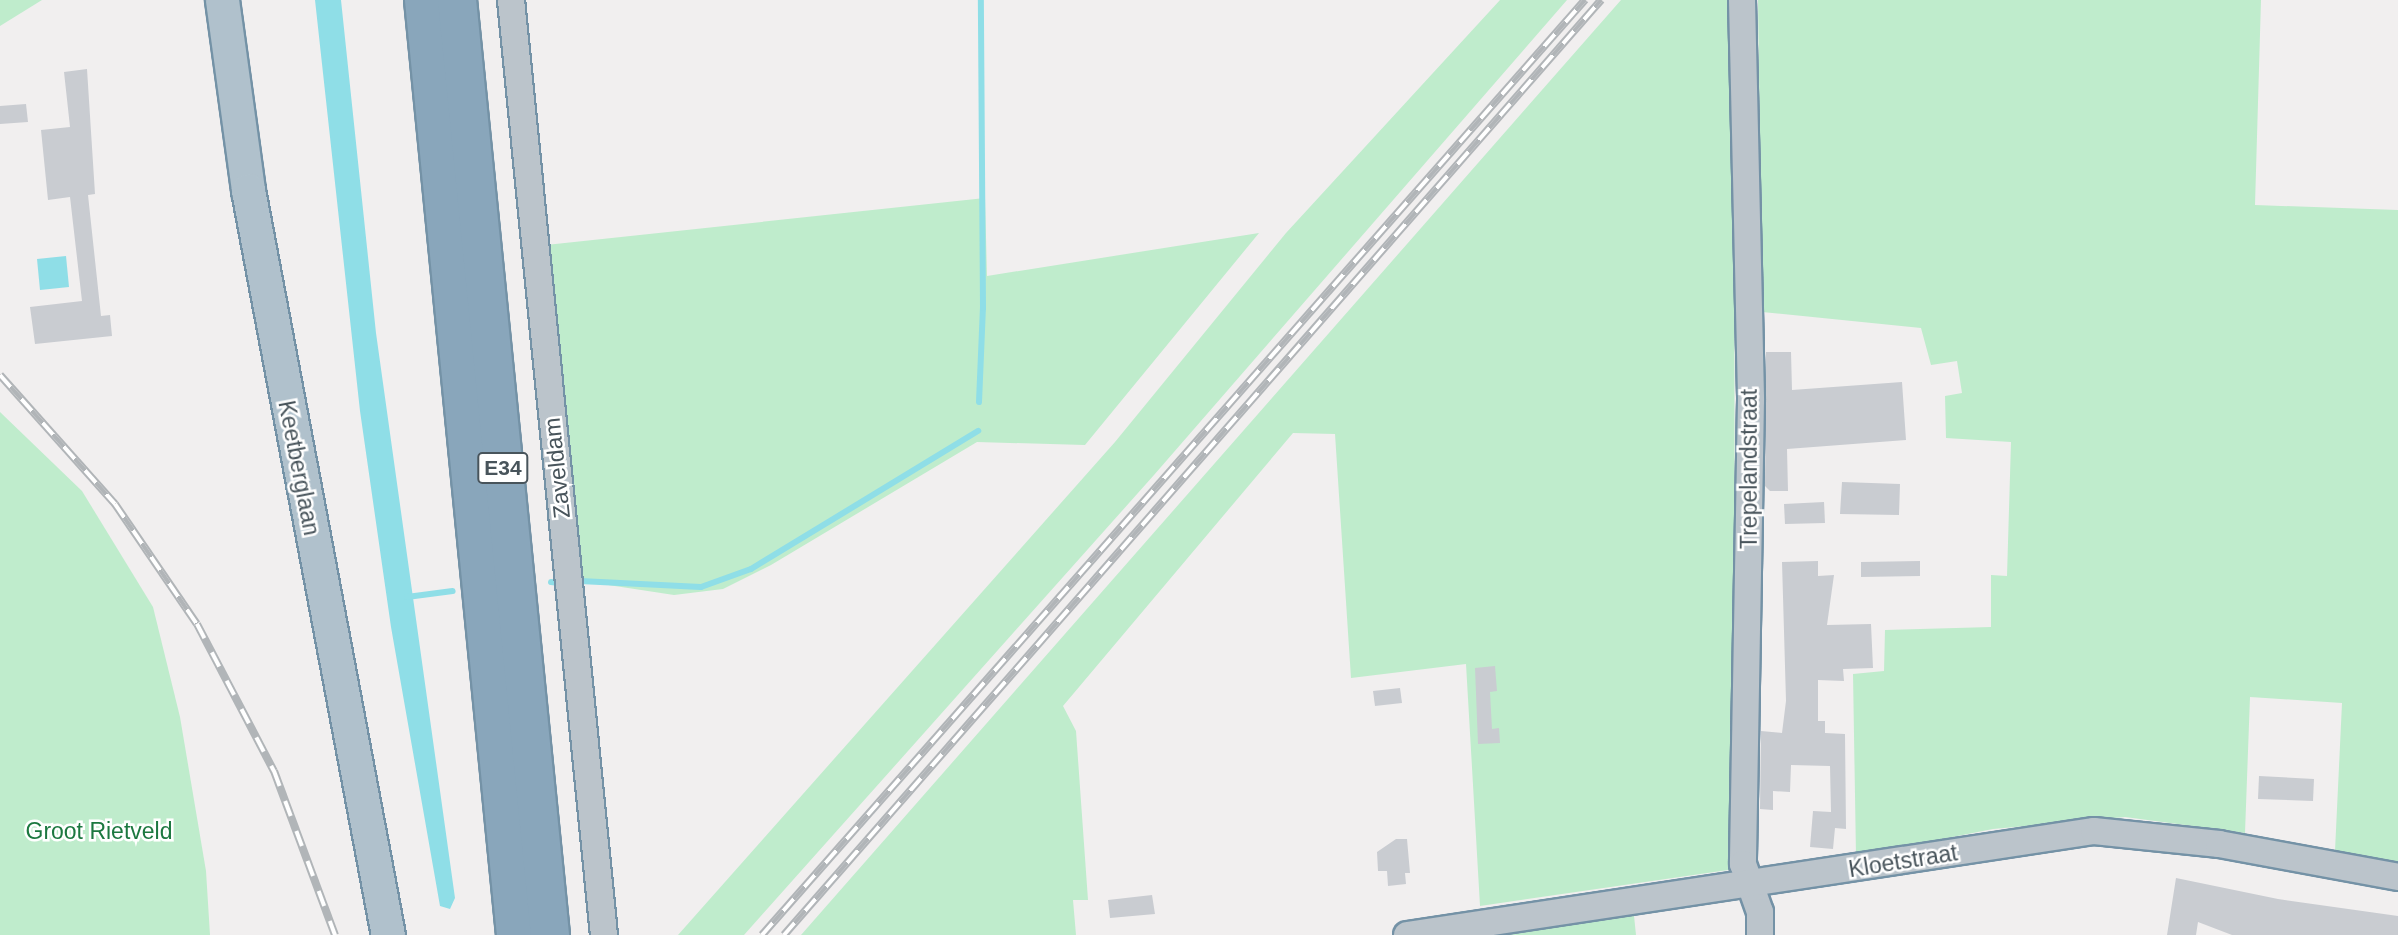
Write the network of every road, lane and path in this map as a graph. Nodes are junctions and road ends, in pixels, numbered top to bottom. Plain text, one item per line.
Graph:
1 (222, 0) edge
2 (240, 0) edge
3 (424, 0) edge
4 (457, 0) edge
5 (510, 0) edge
6 (1742, 0) edge
7 (2398, 877) edge
8 (1749, 883) junction
9 (388, 935) edge
10 (405, 935) edge
11 (516, 935) edge
12 (550, 935) edge
13 (604, 935) edge
14 (1407, 935) edge
15 (1760, 935) edge

1 - 9 main road, Keetberglaan
2 - 10 main road, Keetberglaan
3 - 11 highway, E34
4 - 12 highway, E34
5 - 13 street, Zaveldam
6 - 8 street, Trepelandstraat
7 - 8 street, Kloetstraat
8 - 14 street, Kloetstraat
8 - 15 street, Trepelandstraat

